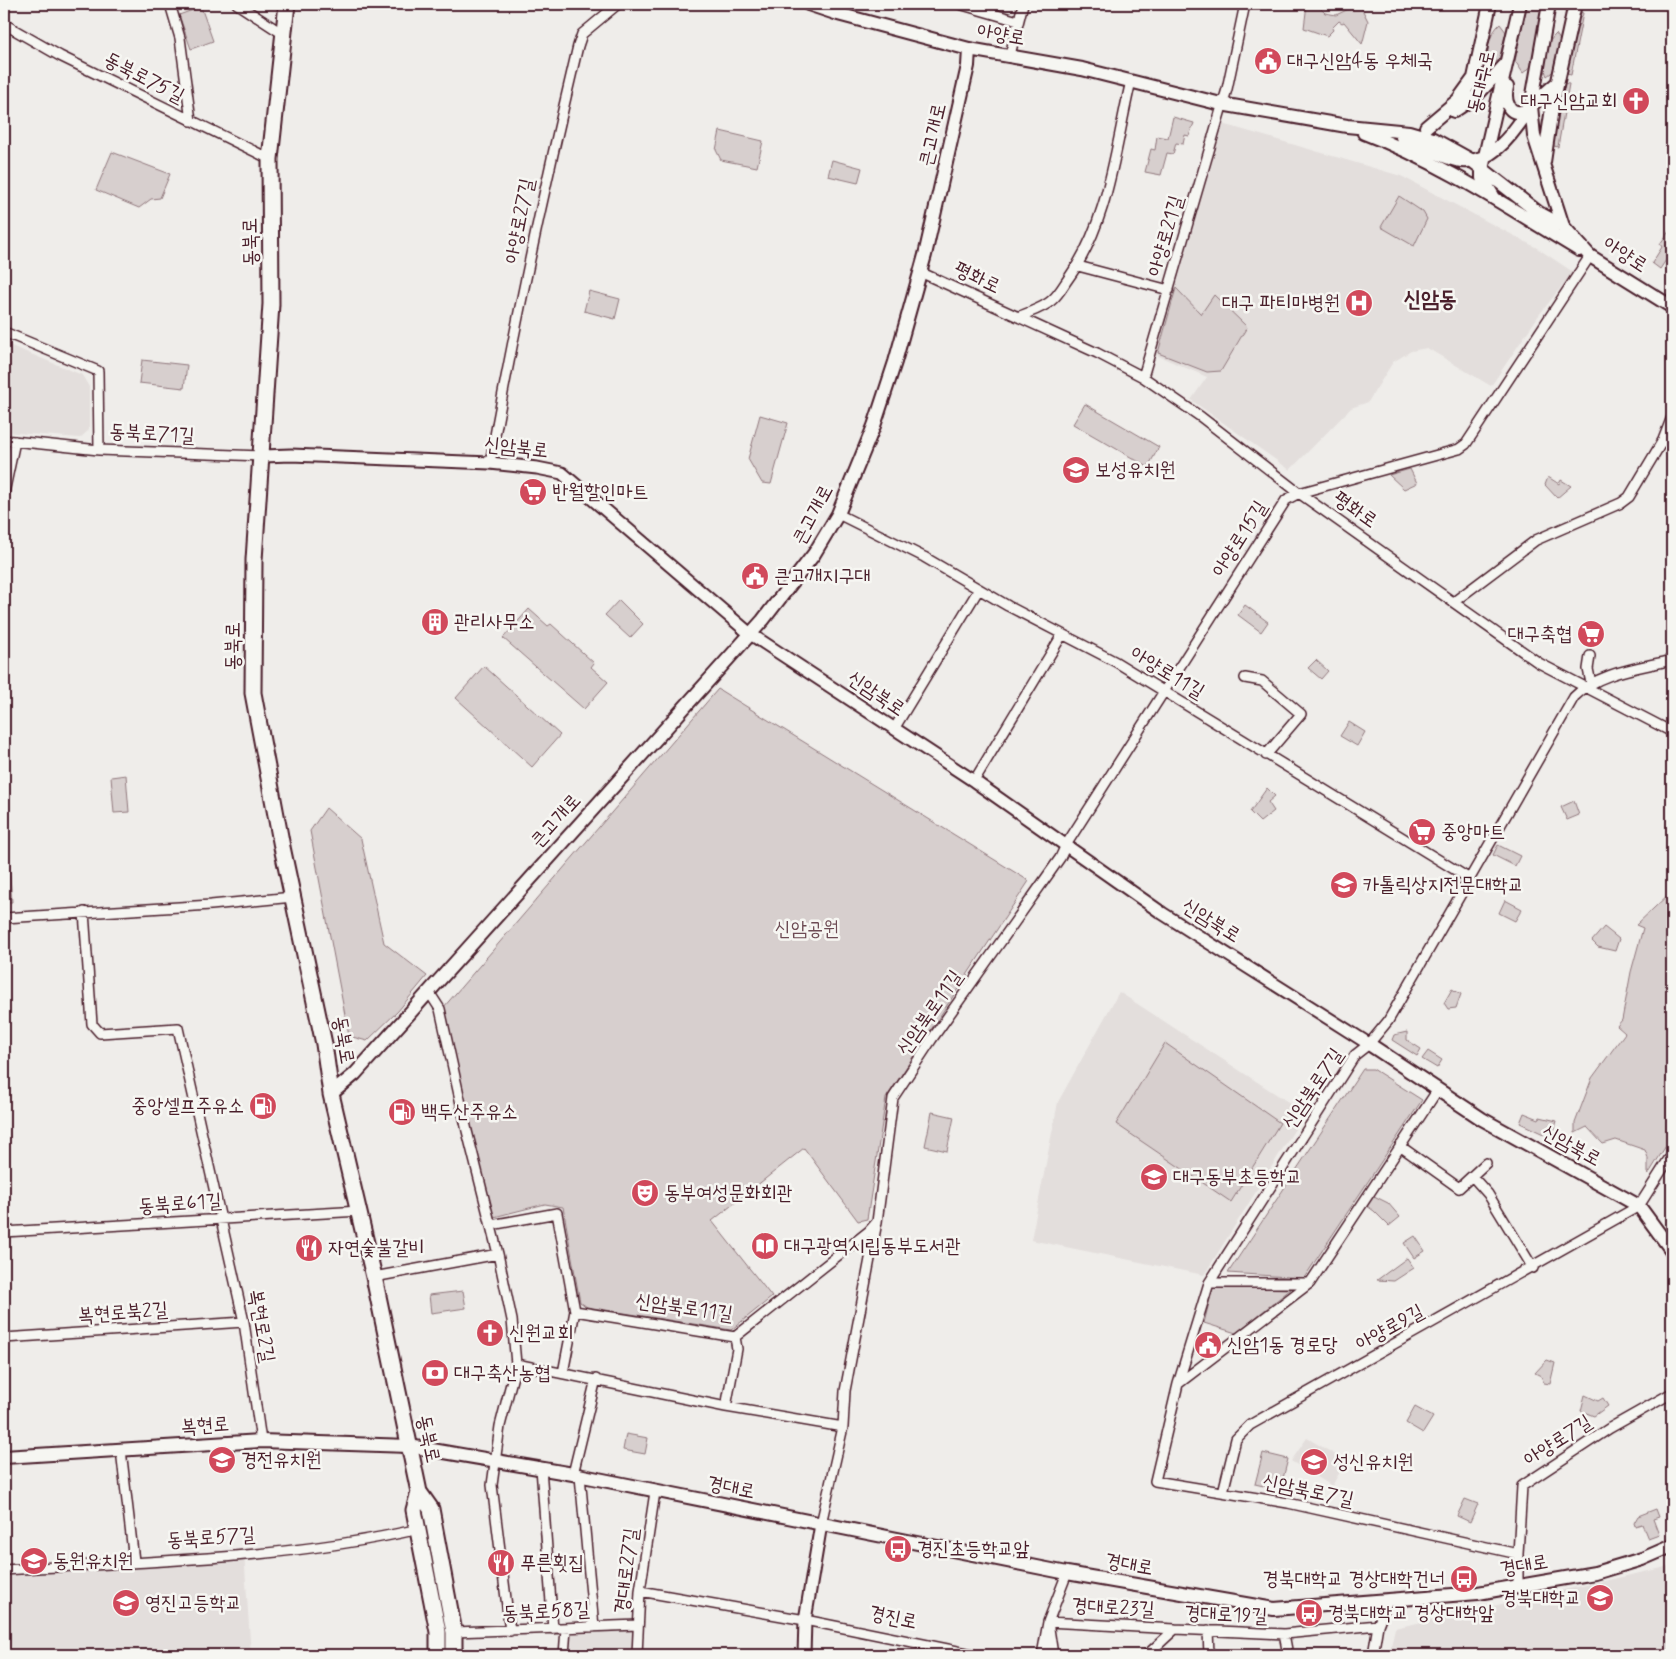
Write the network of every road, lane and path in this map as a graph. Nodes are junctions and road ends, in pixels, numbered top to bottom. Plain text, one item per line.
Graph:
1 (170, 4) edge
2 (237, 4) edge
3 (286, 4) edge
4 (618, 4) edge
5 (808, 4) edge
6 (959, 4) edge
7 (1023, 4) edge
8 (1245, 4) edge
9 (1490, 4) edge
10 (1520, 4) edge
11 (1549, 4) edge
12 (1575, 4) edge
13 (1018, 21) junction
14 (4, 24) edge
15 (283, 34) junction
16 (969, 49) junction
17 (1010, 55) junction
18 (1506, 62) junction
19 (1130, 81) junction
20 (1557, 83) junction
21 (1221, 104) junction
22 (1531, 106) junction
23 (191, 122) junction
24 (1346, 126) junction
25 (1426, 127) junction
26 (1382, 130) junction
27 (1411, 132) junction
28 (1484, 156) junction
29 (270, 160) junction
30 (1471, 160) junction
31 (1544, 166) junction
32 (1482, 169) junction
33 (1495, 198) junction
34 (1563, 226) junction
35 (1590, 256) junction
36 (1078, 266) junction
37 (920, 272) junction
38 (1169, 290) junction
39 (1672, 307) edge
40 (1018, 317) junction
41 (4, 332) edge
42 (1143, 377) junction
43 (1672, 416) edge
44 (4, 440) edge
45 (15, 441) junction
46 (99, 450) junction
47 (263, 456) junction
48 (490, 463) junction
49 (4, 493) edge
50 (1300, 493) junction
51 (838, 514) junction
52 (979, 589) junction
53 (1455, 601) junction
54 (749, 634) junction
55 (1062, 635) junction
56 (1590, 656) dead end
57 (1672, 660) edge
58 (1245, 678) dead end
59 (1587, 685) junction
60 (1165, 692) junction
61 (894, 729) junction
62 (1672, 732) edge
63 (1266, 755) junction
64 (974, 780) junction
65 (1066, 845) junction
66 (1470, 878) junction
67 (293, 897) junction
68 (84, 912) junction
69 (4, 918) edge
70 (429, 992) junction
71 (1369, 1044) junction
72 (1437, 1090) junction
73 (332, 1094) junction
74 (1400, 1146) junction
75 (1672, 1154) edge
76 (1486, 1163) dead end
77 (1472, 1176) junction
78 (1639, 1206) junction
79 (360, 1211) junction
80 (220, 1218) junction
81 (877, 1222) junction
82 (491, 1225) junction
83 (4, 1232) edge
84 (1672, 1251) edge
85 (498, 1254) junction
86 (1533, 1268) junction
87 (374, 1277) junction
88 (1209, 1283) junction
89 (1310, 1283) junction
90 (575, 1311) junction
91 (244, 1322) junction
92 (735, 1337) junction
93 (4, 1338) edge
94 (516, 1364) junction
95 (563, 1373) junction
96 (596, 1379) junction
97 (1178, 1384) junction
98 (1672, 1393) edge
99 (726, 1407) junction
100 (843, 1427) junction
101 (261, 1441) junction
102 (409, 1446) junction
103 (121, 1450) junction
104 (4, 1458) edge
105 (494, 1460) junction
106 (541, 1468) junction
107 (576, 1475) junction
108 (419, 1492) junction
109 (655, 1492) junction
110 (1223, 1492) junction
111 (821, 1524) junction
112 (419, 1528) junction
113 (1672, 1546) edge
114 (1518, 1554) junction
115 (134, 1561) junction
116 (4, 1570) edge
117 (1067, 1573) junction
118 (1518, 1586) junction
119 (640, 1591) junction
120 (1388, 1599) junction
121 (805, 1620) junction
122 (1048, 1622) junction
123 (638, 1625) junction
124 (1378, 1625) junction
125 (594, 1627) junction
126 (553, 1629) junction
127 (566, 1629) junction
128 (1176, 1629) junction
129 (1208, 1630) junction
130 (510, 1631) junction
131 (454, 1632) junction
132 (1284, 1634) junction
133 (438, 1655) edge
134 (454, 1655) edge
135 (564, 1655) edge
136 (637, 1655) edge
137 (804, 1655) edge
138 (975, 1655) edge
139 (1042, 1655) edge
140 (1053, 1655) edge
141 (1147, 1655) edge
142 (1208, 1655) edge
143 (1288, 1655) edge
144 (1373, 1655) edge

1 - 23 street
2 - 15 street
3 - 15 main road, 동북로
4 - 48 street, 아양로27길
5 - 16 main road, 아양로
6 - 13 street
7 - 13 street
8 - 21 street, 아양로21길
9 - 25 main road
10 - 18 main road, 동대구로
11 - 22 main road
12 - 20 main road
13 - 17 street
14 - 23 street, 동북로75길
15 - 29 main road, 동북로
16 - 17 main road, 아양로
16 - 37 main road, 큰고개로
17 - 19 main road, 아양로
18 - 22 main road
18 - 25 main road
18 - 28 main road, 동대구로
19 - 21 main road, 아양로
19 - 36 street, 평화로
20 - 22 main road
20 - 31 main road
21 - 24 main road, 아양로
21 - 38 street, 아양로21길
22 - 28 main road
22 - 31 main road
23 - 29 street, 동북로75길
24 - 26 main road, 아양로
24 - 33 main road
25 - 27 main road
26 - 27 main road
26 - 30 main road
27 - 30 main road
28 - 30 main road
28 - 32 main road, 동대구로
29 - 47 main road, 동북로
30 - 32 main road
31 - 34 main road
32 - 33 main road
32 - 34 main road
33 - 35 main road
34 - 35 main road, 아양로
35 - 39 main road, 아양로
35 - 50 street, 아양로15길
36 - 38 street
36 - 40 street, 평화로
37 - 40 street, 평화로
37 - 51 main road, 큰고개로
38 - 42 street, 아양로21길
40 - 42 street, 평화로
41 - 46 street, 동북로71길
42 - 50 street, 평화로
43 - 53 street
44 - 45 street
45 - 46 street
45 - 49 street
46 - 47 street, 동북로71길
47 - 48 street, 신암북로
47 - 67 main road, 동북로
48 - 54 street, 신암북로
50 - 53 street, 평화로
50 - 60 street, 아양로15길
51 - 52 street, 아양로11길
51 - 54 main road, 큰고개로
52 - 55 street, 아양로11길
52 - 61 street
53 - 59 street, 평화로
54 - 61 street, 신암북로
54 - 70 main road, 큰고개로
55 - 60 street, 아양로11길
55 - 64 street
56 - 59 street
57 - 59 street
58 - 63 street
59 - 62 street, 평화로
59 - 66 street
60 - 63 street, 아양로11길
60 - 65 street, 아양로15길
61 - 64 street, 신암북로
63 - 66 street, 아양로11길
64 - 65 street, 신암북로
65 - 71 street, 신암북로
65 - 81 street, 신암북로11길
66 - 71 street
67 - 68 street
67 - 73 main road, 동북로
68 - 69 street
68 - 80 street, 복현로2길
70 - 73 main road, 큰고개로
70 - 82 street
71 - 72 main road, 신암북로
71 - 88 street, 신암북로7길
72 - 74 street
72 - 78 main road, 신암북로
73 - 79 main road, 동북로
74 - 77 street
74 - 89 street
75 - 78 street, 아양로9길
76 - 77 street
77 - 86 street
78 - 84 main road, 신암북로
78 - 86 street, 아양로9길
79 - 80 street, 동북로61길
79 - 87 main road, 동북로
80 - 83 street, 동북로61길
80 - 91 street, 복현로2길
81 - 92 street, 신암북로11길
81 - 100 street, 신암북로11길
82 - 85 street
82 - 90 street
85 - 87 street
85 - 94 street
86 - 110 street, 아양로9길
87 - 102 main road, 동북로
88 - 89 street
88 - 97 street, 신암북로7길
89 - 97 street
90 - 92 street, 신암북로11길
90 - 95 street
91 - 93 street, 복현로북2길
91 - 101 street, 복현로2길
92 - 99 street
94 - 95 street
94 - 105 street
95 - 96 street
96 - 99 street
96 - 107 street
97 - 110 street, 신암북로7길
98 - 114 street, 아양로7길
99 - 100 street
100 - 111 street, 신암북로11길
101 - 102 main road, 복현로
101 - 103 main road, 복현로
102 - 105 main road, 경대로
102 - 108 main road, 동북로
103 - 104 main road, 복현로
103 - 115 street
105 - 106 main road, 경대로
105 - 130 street
106 - 107 main road, 경대로
106 - 126 street
107 - 109 main road, 경대로
107 - 125 street
108 - 112 main road, 동북로
108 - 131 main road, 동북로
109 - 111 main road, 경대로
109 - 119 street, 경대로27길
110 - 114 street, 신암북로7길
111 - 117 main road, 경대로
111 - 121 street
112 - 115 street, 동북로57길
112 - 133 main road, 동북로
113 - 118 main road, 경대로
114 - 118 street
115 - 116 street, 동북로57길
117 - 120 main road, 경대로
117 - 122 street, 경대로23길
118 - 120 main road, 경대로
119 - 121 street, 경진로
119 - 123 street, 경대로27길
120 - 124 street
121 - 137 street
121 - 138 street, 경진로
122 - 128 street, 경대로23길
122 - 139 street, 경대로23길
122 - 140 street
123 - 125 street, 동북로58길
123 - 136 street, 경대로27길
124 - 132 street, 경대로19길
124 - 144 street
125 - 127 street, 동북로58길
126 - 127 street, 동북로58길
126 - 130 street, 동북로58길
127 - 135 street
128 - 129 street, 경대로19길
128 - 141 street, 경대로19길
129 - 132 street, 경대로19길
129 - 142 street
130 - 131 street, 동북로58길
131 - 134 main road, 동북로
132 - 143 street, 경대로19길

